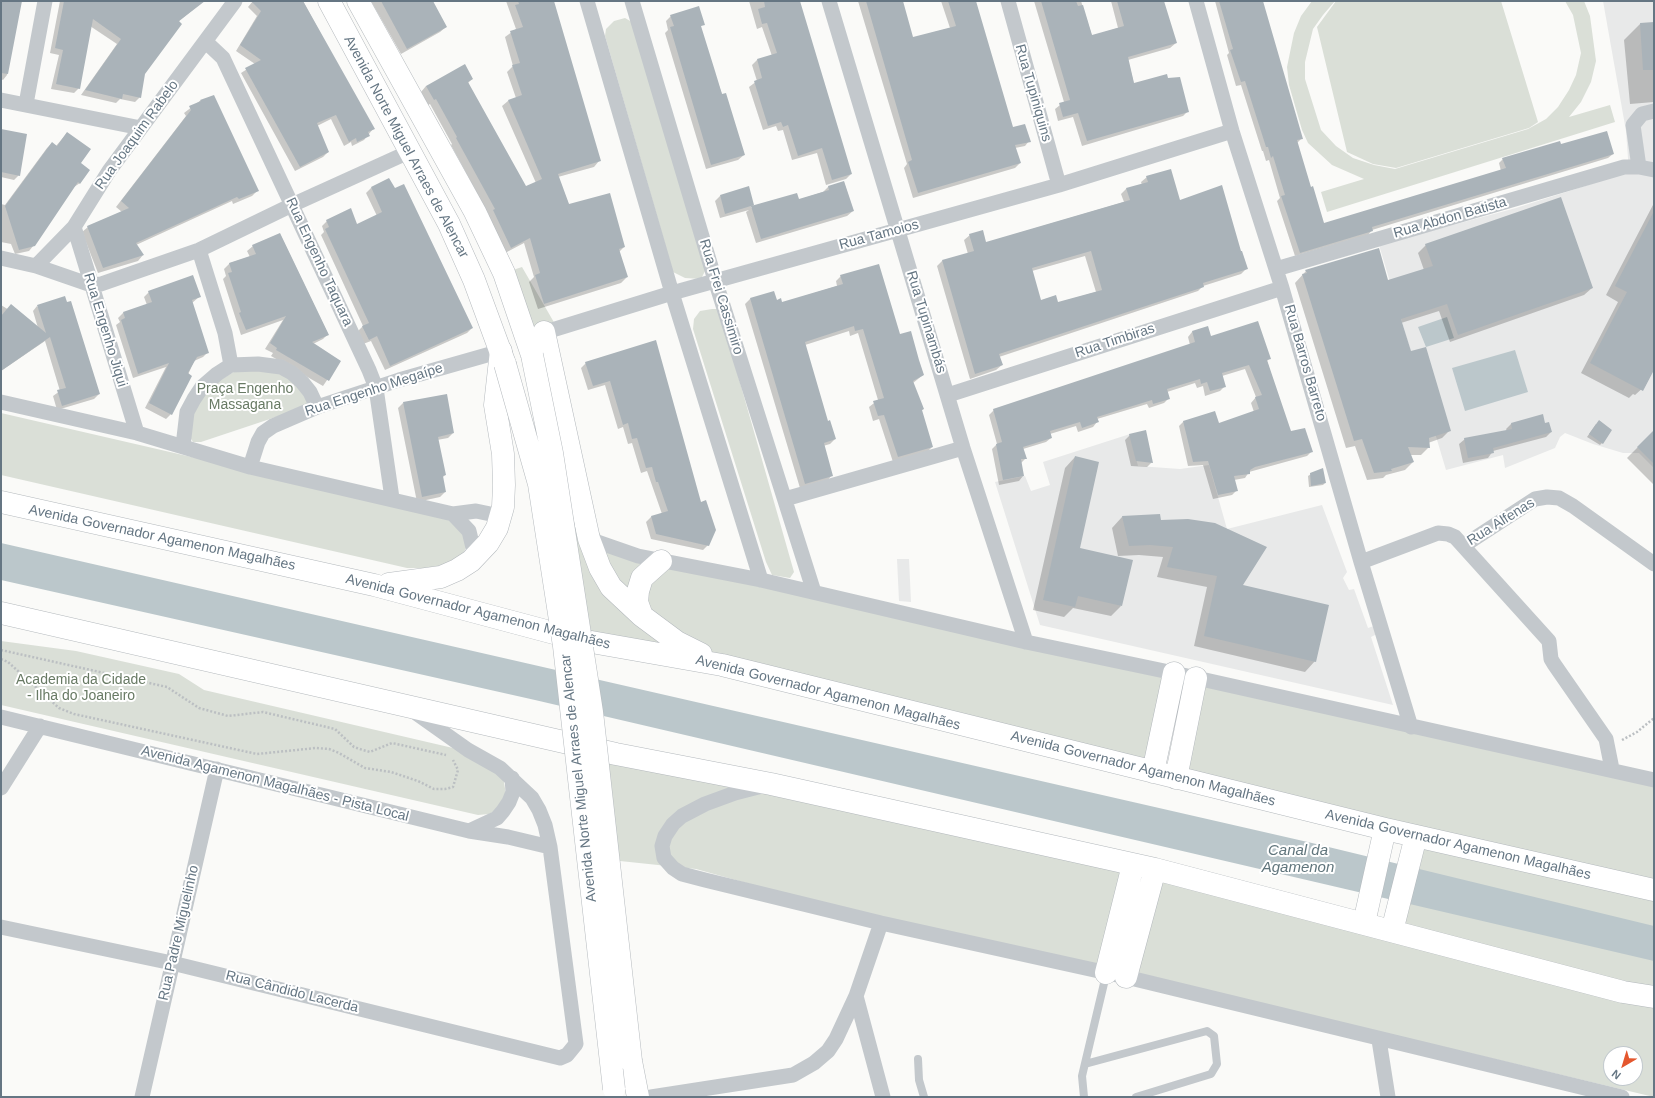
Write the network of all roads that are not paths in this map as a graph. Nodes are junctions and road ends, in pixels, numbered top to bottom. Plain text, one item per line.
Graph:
1 (45, 1) edge
2 (235, 1) edge
3 (329, 1) edge
4 (358, 1) edge
5 (587, 1) edge
6 (632, 1) edge
7 (829, 1) edge
8 (1008, 1) edge
9 (1196, 1) edge
10 (206, 42) junction
11 (1, 100) edge
12 (26, 104) junction
13 (1654, 112) edge
14 (141, 128) junction
15 (1232, 131) junction
16 (411, 151) junction
17 (1632, 167) junction
18 (1654, 170) edge
19 (1059, 185) junction
20 (292, 205) junction
21 (74, 227) junction
22 (898, 230) junction
23 (199, 250) junction
24 (1, 258) edge
25 (36, 266) junction
26 (1276, 269) junction
27 (715, 280) junction
28 (91, 285) junction
29 (1282, 288) junction
30 (672, 293) junction
31 (534, 342) junction
32 (503, 358) junction
33 (231, 365) junction
34 (376, 388) junction
35 (948, 395) junction
36 (1, 402) edge
37 (317, 407) junction
38 (137, 433) junction
39 (183, 446) junction
40 (963, 448) junction
41 (250, 466) junction
42 (392, 498) junction
43 (785, 499) junction
44 (1, 502) edge
45 (453, 514) junction
46 (500, 516) junction
47 (589, 540) junction
48 (1463, 546) junction
49 (471, 561) junction
50 (661, 561) junction
51 (1361, 562) junction
52 (1654, 564) edge
53 (762, 580) junction
54 (374, 585) junction
55 (814, 592) junction
56 (1, 613) edge
57 (642, 616) junction
58 (1026, 642) junction
59 (722, 665) junction
60 (1174, 673) junction
61 (1196, 678) junction
62 (406, 706) junction
63 (1, 717) edge
64 (40, 726) junction
65 (1411, 727) junction
66 (217, 769) junction
67 (1612, 769) junction
68 (1153, 772) junction
69 (512, 778) junction
70 (1176, 778) junction
71 (1654, 780) edge
72 (771, 784) junction
73 (1, 788) edge
74 (469, 831) junction
75 (1383, 838) junction
76 (1414, 845) junction
77 (550, 846) junction
78 (1133, 865) junction
79 (1155, 869) junction
80 (1651, 889) edge
81 (1365, 917) junction
82 (881, 923) junction
83 (1394, 925) junction
84 (1, 926) edge
85 (172, 963) junction
86 (1116, 975) junction
87 (1622, 992) junction
88 (856, 996) junction
89 (1654, 997) edge
90 (1654, 1002) edge
91 (1379, 1040) junction
92 (918, 1059) dead end
93 (1085, 1064) junction
94 (614, 1093) edge
95 (142, 1097) edge
96 (638, 1097) edge
97 (650, 1097) edge
98 (883, 1097) edge
99 (924, 1097) edge
100 (1084, 1097) edge
101 (1136, 1097) edge
102 (1388, 1097) edge
103 (1622, 1097) edge

1 - 12 street
2 - 10 street, Rua Joaquim Rabelo
3 - 16 main road, Avenida Norte Miguel Arraes de Alencar
4 - 31 main road, Avenida Norte Miguel Arraes de Alencar
5 - 30 street
6 - 27 street, Rua Frei Cassimiro
7 - 22 street, Rua Tupinambás
8 - 19 street, Rua Tupiniquins
9 - 15 street, Rua Barros Barreto
10 - 14 street, Rua Joaquim Rabelo
10 - 20 street, Rua Engenho Taquara
11 - 12 street
12 - 14 street
13 - 17 street
14 - 21 street, Rua Joaquim Rabelo
15 - 19 street, Rua Tamoios
15 - 26 street, Rua Barros Barreto
16 - 20 street
16 - 32 main road, Avenida Norte Miguel Arraes de Alencar
17 - 18 street
17 - 26 street, Rua Abdon Batista
19 - 22 street, Rua Tamoios
20 - 23 street
20 - 34 street, Rua Engenho Taquara
21 - 25 street, Rua Joaquim Rabelo
21 - 28 street, Rua Engenho Jiqui
22 - 27 street, Rua Tamoios
22 - 35 street, Rua Tupinambás
23 - 28 street
23 - 33 street
24 - 25 street
25 - 28 street
26 - 29 street, Rua Barros Barreto
27 - 30 street, Rua Tamoios
27 - 43 street, Rua Frei Cassimiro
28 - 38 street, Rua Engenho Jiqui
29 - 35 street, Rua Timbiras
29 - 51 street, Rua Barros Barreto
30 - 31 street, Rua Tamoios
30 - 53 street
31 - 47 main road
31 - 96 main road, Avenida Norte Miguel Arraes de Alencar, bridge
32 - 34 street, Rua Engenho Megaípe
32 - 46 main road
32 - 94 main road, Avenida Norte Miguel Arraes de Alencar, bridge
33 - 37 street
33 - 39 street
34 - 37 street, Rua Engenho Megaípe
34 - 42 street, Rua Engenho Taquara
35 - 40 street, Rua Tupinambás
36 - 38 street
37 - 41 street, Rua Engenho Megaípe
38 - 39 street
39 - 41 street
40 - 43 street
40 - 58 street, Rua Tupinambás
41 - 42 street
42 - 45 street
43 - 55 street, Rua Frei Cassimiro
44 - 54 main road, Avenida Governador Agamenon Magalhães
45 - 46 street
45 - 49 street
46 - 49 main road
47 - 50 street
47 - 57 main road
48 - 51 street, Rua Alfenas
48 - 52 street, Rua Alfenas
48 - 67 street
49 - 54 main road
50 - 53 street
50 - 57 main road
51 - 65 street, Rua Barros Barreto
53 - 55 street
54 - 59 main road, Avenida Governador Agamenon Magalhães
55 - 58 street
56 - 62 main road
57 - 59 main road
58 - 60 street
59 - 68 main road, Avenida Governador Agamenon Magalhães
60 - 61 street
60 - 68 main road
61 - 65 street
61 - 70 main road
62 - 69 street
62 - 72 main road
63 - 64 street, Avenida Agamenon Magalhães - Pista Local
64 - 66 street, Avenida Agamenon Magalhães - Pista Local
64 - 73 street
65 - 67 street
66 - 74 street, Avenida Agamenon Magalhães - Pista Local
66 - 85 street, Rua Padre Miguelinho
67 - 71 street
68 - 70 main road, Avenida Governador Agamenon Magalhães
69 - 74 street
69 - 77 street
70 - 75 main road, Avenida Governador Agamenon Magalhães
72 - 78 main road
72 - 82 street
74 - 77 street, Avenida Agamenon Magalhães - Pista Local
75 - 76 main road, Avenida Governador Agamenon Magalhães
75 - 81 main road
76 - 80 main road, Avenida Governador Agamenon Magalhães
76 - 83 main road
77 - 85 street, Rua Cândido Lacerda
78 - 79 main road
78 - 86 main road
79 - 81 main road
79 - 86 main road
81 - 83 main road
82 - 86 street
82 - 88 street
83 - 87 main road
84 - 85 street, Rua Cândido Lacerda
85 - 95 street, Rua Padre Miguelinho
86 - 91 street
86 - 93 lane
87 - 89 main road
87 - 90 main road
88 - 97 street
88 - 98 street
91 - 102 street
91 - 103 street
92 - 99 lane
93 - 100 lane
93 - 101 lane

